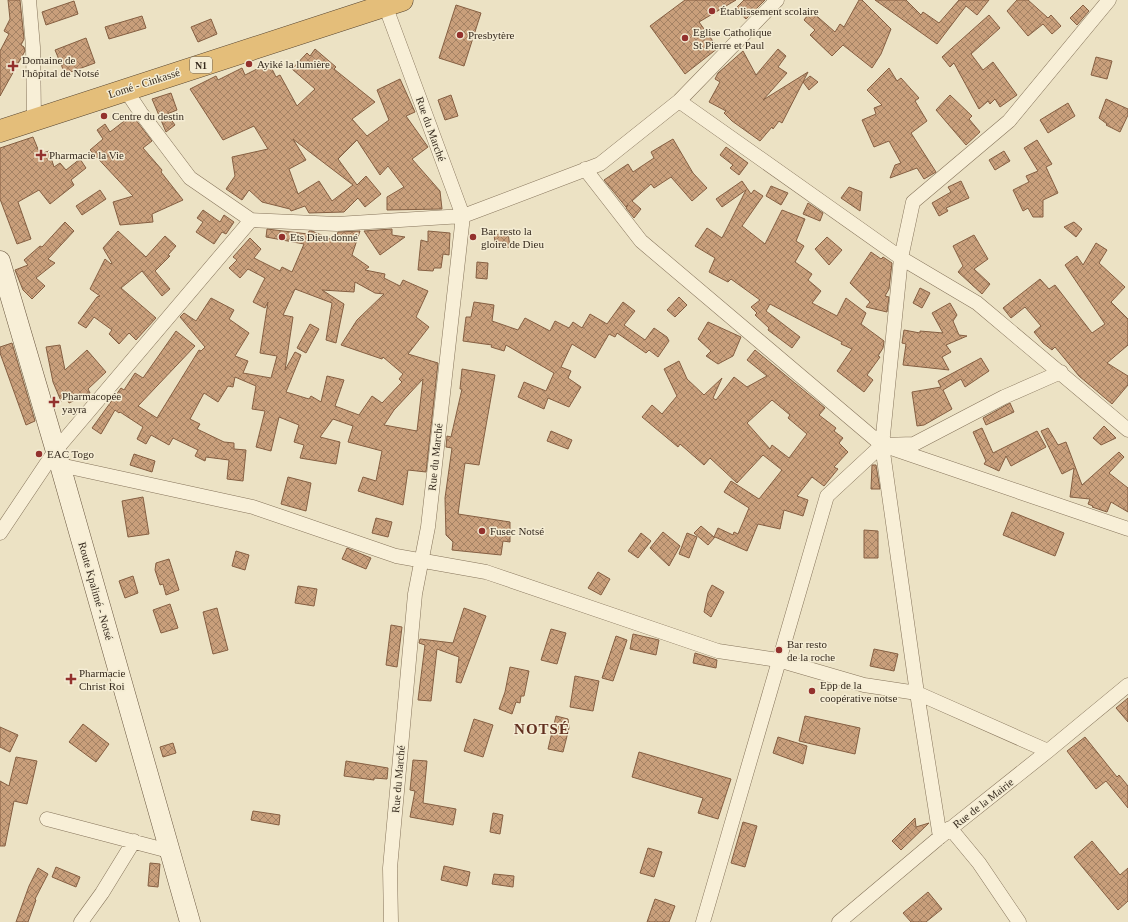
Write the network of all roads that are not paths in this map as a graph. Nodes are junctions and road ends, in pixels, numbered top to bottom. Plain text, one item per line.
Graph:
1 (29, 0) edge
2 (777, 0) edge
3 (1109, 0) edge
4 (394, 3) edge
5 (125, 89) junction
6 (679, 101) junction
7 (34, 118) junction
8 (0, 131) edge
9 (585, 169) junction
10 (463, 216) junction
11 (251, 220) junction
12 (901, 258) junction
13 (0, 261) edge
14 (1061, 372) junction
15 (1126, 424) edge
16 (882, 445) junction
17 (58, 458) junction
18 (1128, 529) edge
19 (0, 533) edge
20 (421, 560) junction
21 (778, 660) junction
22 (1128, 685) edge
23 (917, 693) junction
24 (1048, 751) junction
25 (47, 819) dead end
26 (945, 832) junction
27 (134, 841) junction
28 (169, 851) junction
29 (81, 922) edge
30 (190, 922) edge
31 (391, 922) edge
32 (703, 922) edge
33 (839, 922) edge
34 (1020, 922) edge

1 - 7 street
2 - 6 street
3 - 12 street
4 - 5 highway, Lomé - Cinkassé / N1
4 - 10 street, Rue du Marché
5 - 7 highway, Lomé - Cinkassé / N1
5 - 11 street
6 - 9 street
6 - 12 street
7 - 8 highway, Lomé - Cinkassé / N1
9 - 10 street
9 - 16 street
10 - 11 street
10 - 20 street, Rue du Marché
11 - 17 street
12 - 14 street
12 - 16 street
13 - 17 main road, Route Kpalimé - Notsé
14 - 15 street
14 - 16 street
16 - 18 street
16 - 21 street
16 - 23 street
17 - 19 street
17 - 20 street
17 - 28 main road, Route Kpalimé - Notsé
20 - 21 street
20 - 31 street, Rue du Marché
21 - 23 street
21 - 32 street
22 - 24 street, Rue de la Mairie
23 - 24 street
23 - 26 street
24 - 26 street, Rue de la Mairie
25 - 27 street
26 - 33 street, Rue de la Mairie
26 - 34 street
27 - 28 street
27 - 29 street
28 - 30 main road, Route Kpalimé - Notsé

